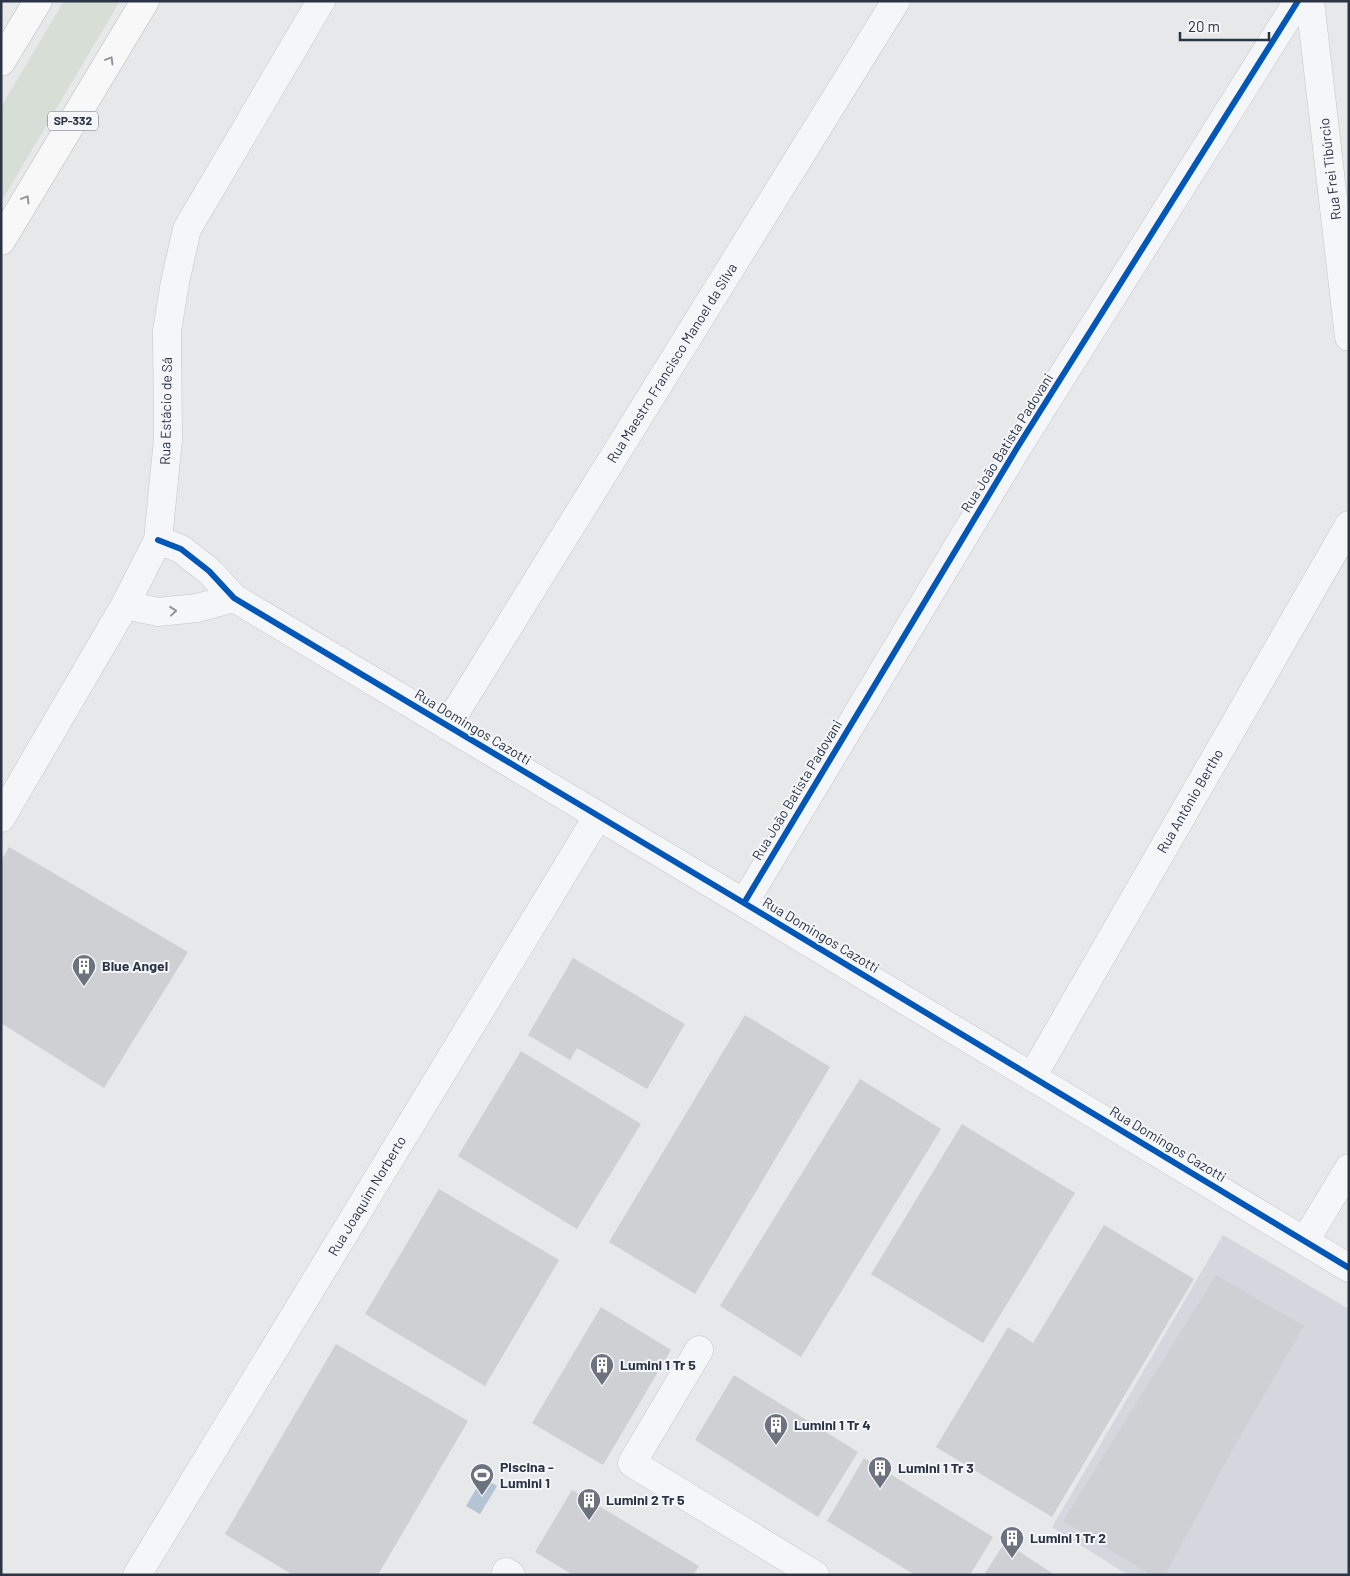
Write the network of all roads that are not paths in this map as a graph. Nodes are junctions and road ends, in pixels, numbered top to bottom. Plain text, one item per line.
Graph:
1 (27, 1) edge
2 (38, 1) edge
3 (145, 1) edge
4 (321, 1) edge
5 (896, 1) edge
6 (1298, 1) edge
7 (1310, 1) edge
8 (1, 52) edge
9 (1, 62) edge
10 (1, 241) edge
11 (1349, 337) edge
12 (1349, 526) edge
13 (158, 540) junction
14 (234, 598) junction
15 (125, 605) junction
16 (447, 726) junction
17 (598, 816) junction
18 (1, 818) edge
19 (744, 903) junction
20 (1032, 1077) junction
21 (1349, 1168) edge
22 (1305, 1241) junction
23 (1349, 1268) edge
24 (699, 1350) dead end
25 (137, 1575) edge
26 (815, 1575) edge

1 - 8 highway
2 - 9 highway
10 -> 3 highway, SP-332
4 - 13 street, Rua Estácio de Sá
5 - 16 street, Rua Maestro Francisco Manoel da Silva
6 - 19 street, Rua João Batista Padovani
7 - 11 street, Rua Frei Tibúrcio
12 - 20 street, Rua Antônio Bertho
13 - 14 street, Rua Domingos Cazotti
13 - 15 street, Rua Estácio de Sá
15 -> 14 street
14 - 16 street, Rua Domingos Cazotti
15 - 18 street, Rua Estácio de Sá
16 - 17 street, Rua Domingos Cazotti
17 - 19 street, Rua Domingos Cazotti
17 - 25 street, Rua Joaquim Norberto
19 - 20 street, Rua Domingos Cazotti
20 - 22 street, Rua Domingos Cazotti
21 - 22 street
22 - 23 street, Rua Domingos Cazotti
24 - 26 street

